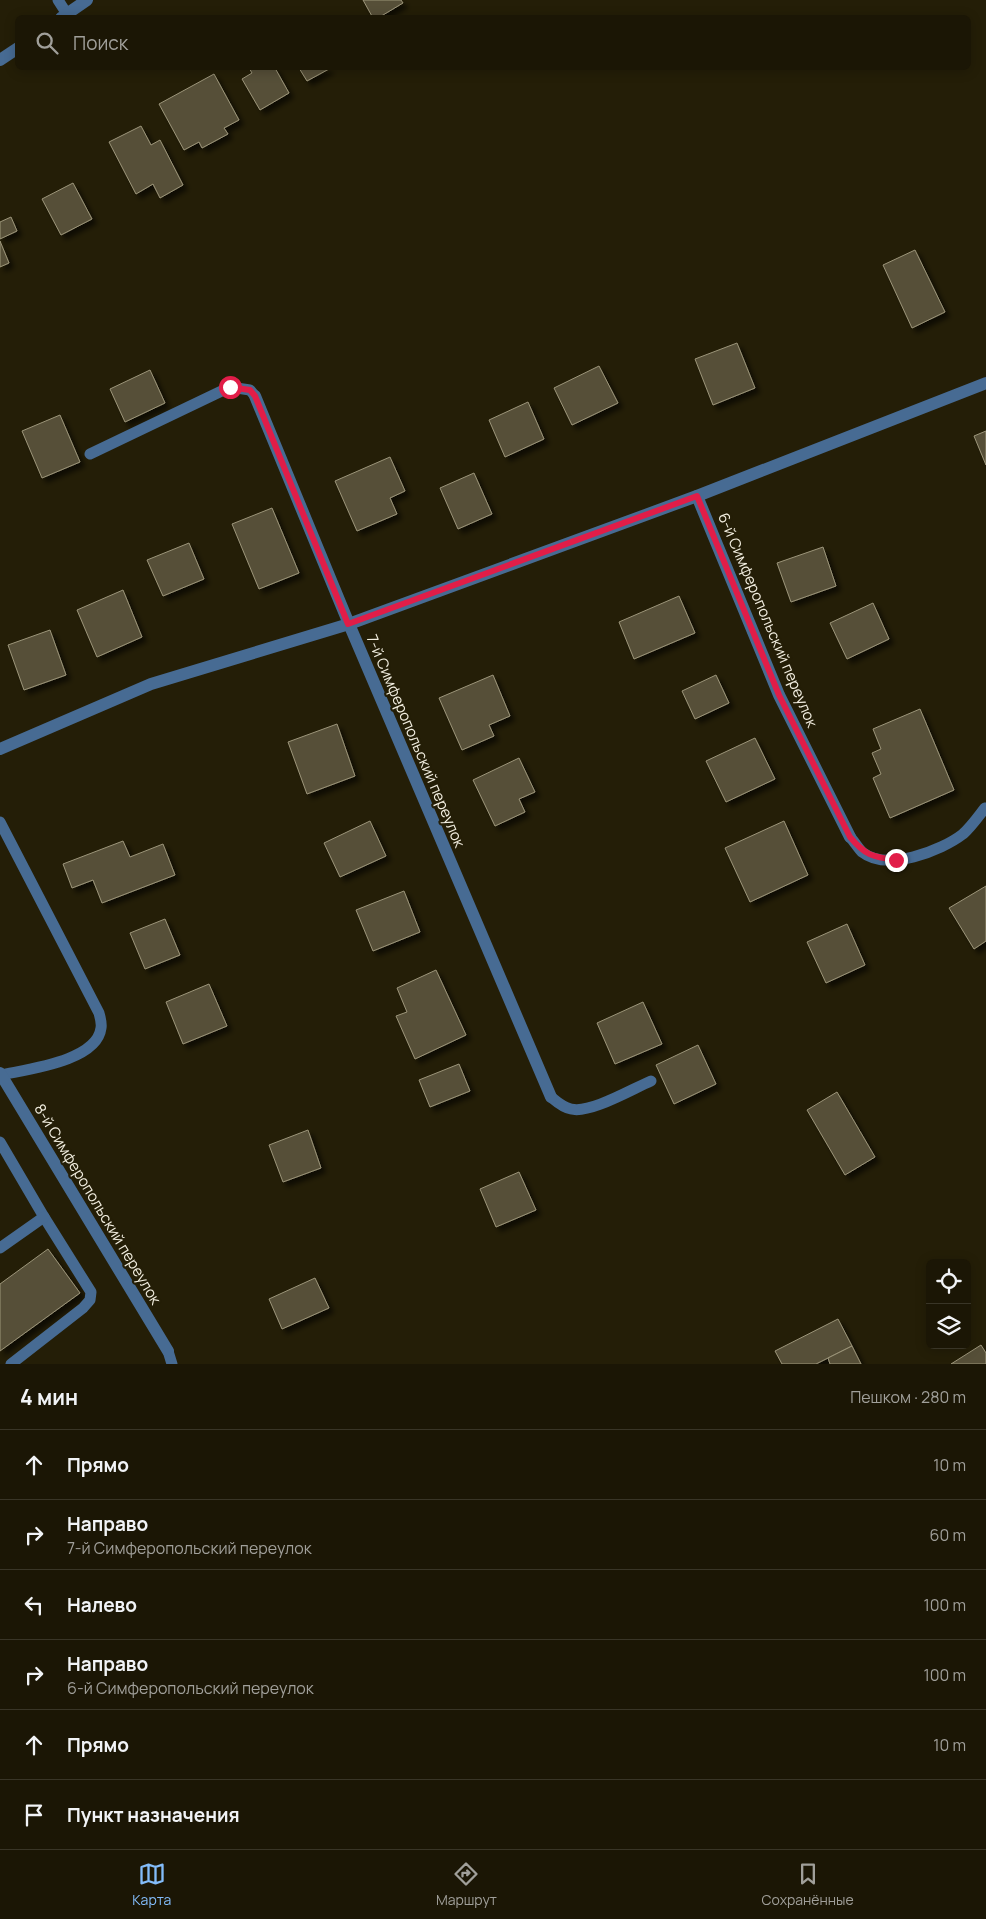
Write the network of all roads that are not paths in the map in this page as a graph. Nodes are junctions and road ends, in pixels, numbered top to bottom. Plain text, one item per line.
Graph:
1 (58, 0) edge
2 (87, 0) edge
3 (64, 15) edge
4 (65, 15) edge
5 (15, 50) edge
6 (0, 60) edge
7 (986, 383) edge
8 (255, 396) joint
9 (90, 454) dead end
10 (697, 496) junction
11 (348, 624) junction
12 (0, 749) edge
13 (985, 808) edge
14 (0, 822) edge
15 (850, 837) joint
16 (1, 1074) edge
17 (651, 1081) dead end
18 (551, 1097) joint
19 (0, 1142) edge
20 (44, 1218) junction
21 (0, 1248) edge
22 (168, 1351) joint
23 (11, 1364) edge
24 (172, 1364) edge

1 - 3 lane
2 - 4 street
5 - 6 street
7 - 10 street
8 - 9 lane
8 - 11 street, 7-й Симферопольский переулок
10 - 11 street
10 - 15 street, 6-й Симферопольский переулок
11 - 12 street
11 - 18 street, 7-й Симферопольский переулок
13 - 15 lane
14 - 16 lane
16 - 22 street, 8-й Симферопольский переулок
17 - 18 lane
19 - 20 lane
20 - 21 lane
20 - 23 lane
22 - 24 lane

